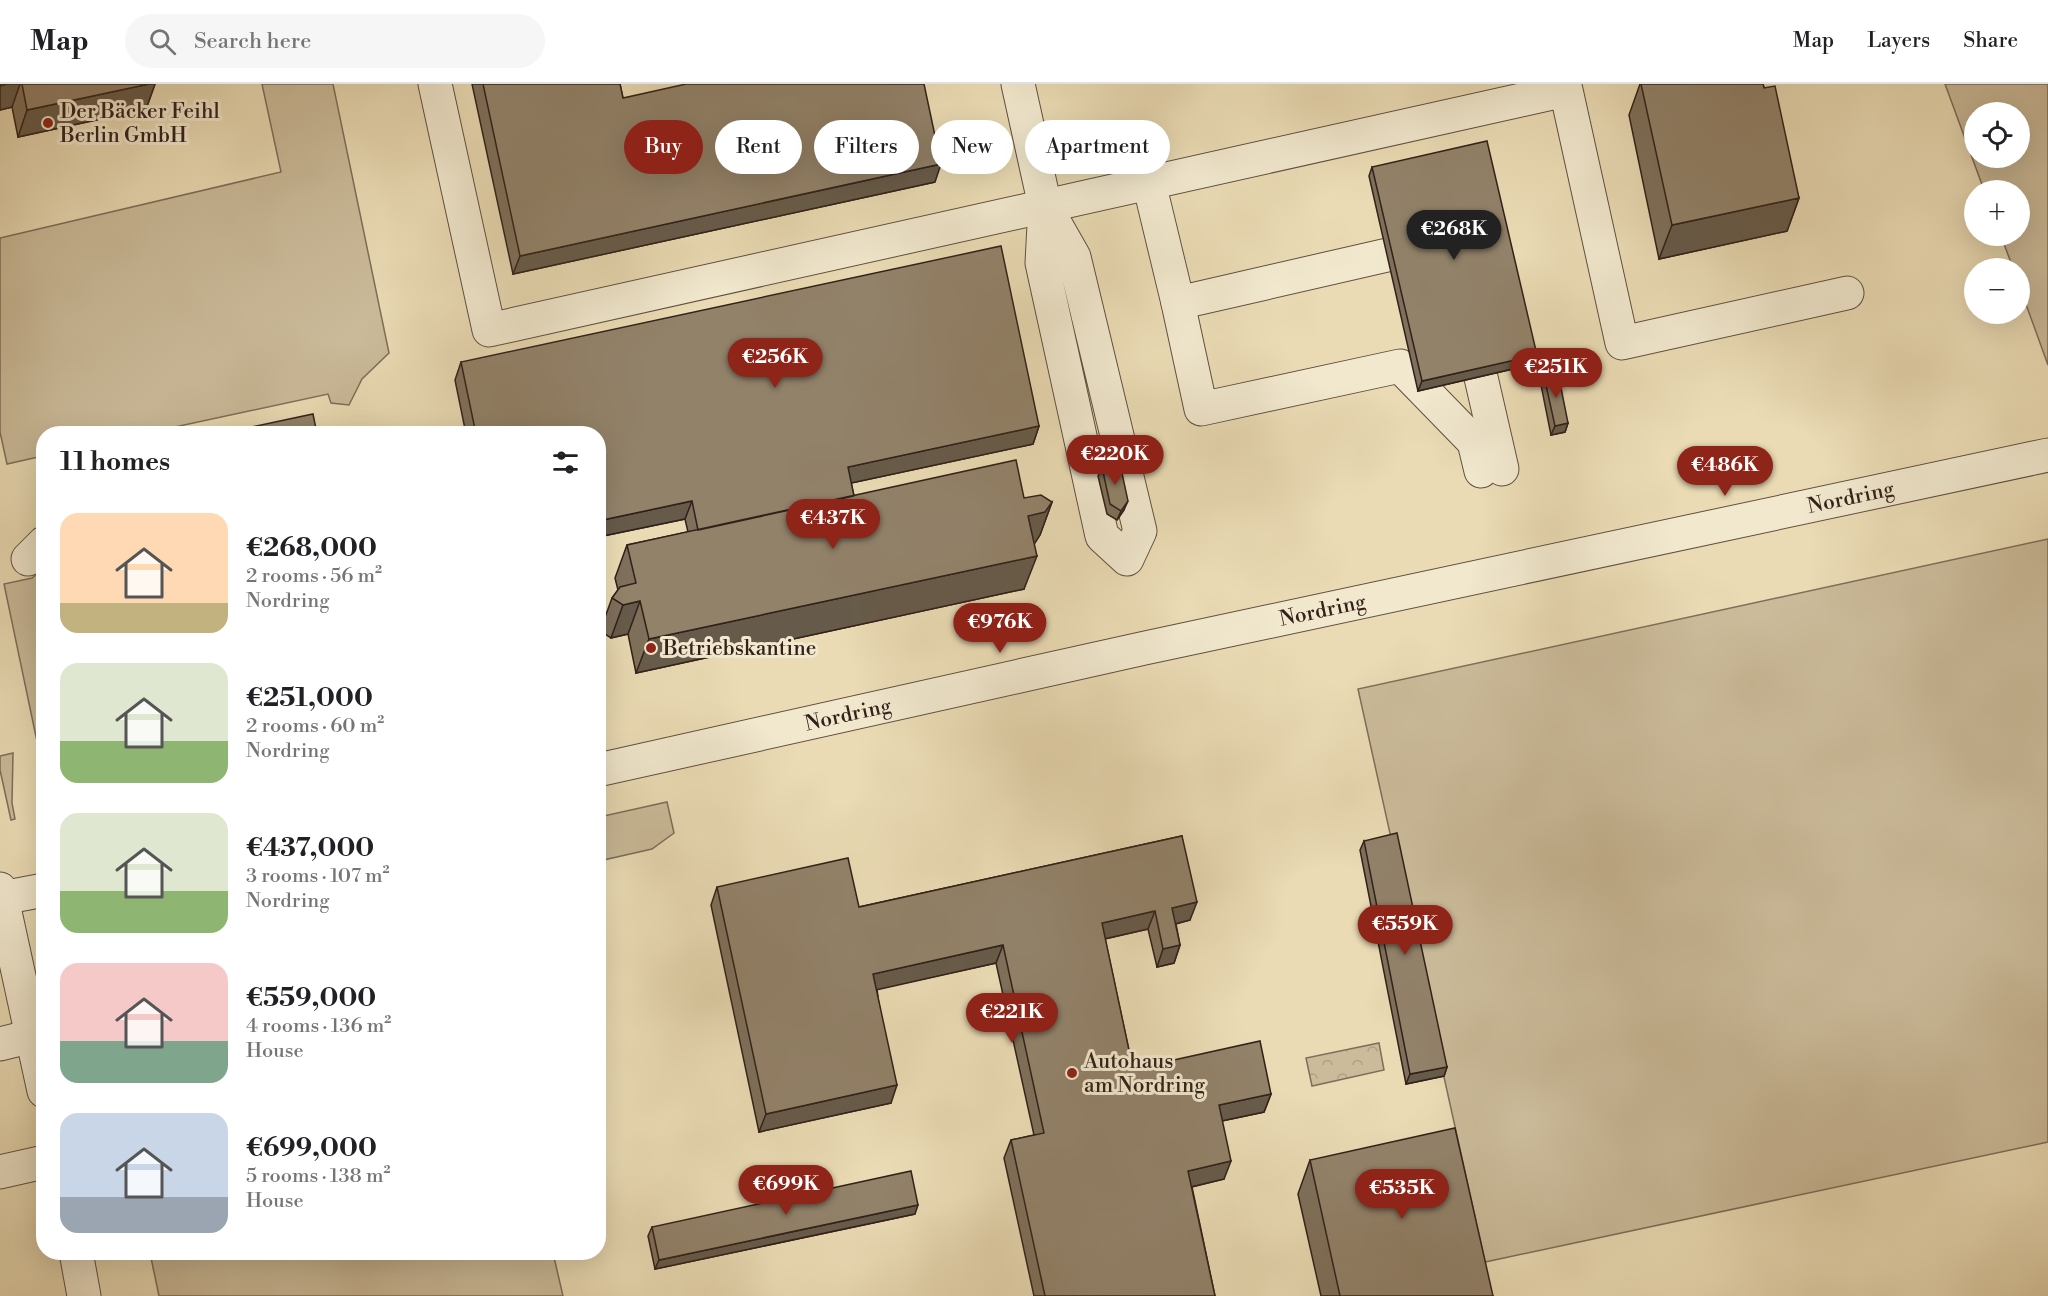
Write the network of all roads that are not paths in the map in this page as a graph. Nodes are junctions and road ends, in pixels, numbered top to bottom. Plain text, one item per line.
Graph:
1 (435, 84) edge
2 (1018, 84) edge
3 (1149, 183) junction
4 (1045, 206) junction
5 (1455, 264) edge
6 (1847, 293) dead end
7 (1178, 303) junction
8 (1466, 309) edge
9 (2048, 455) edge
10 (606, 768) edge
11 (36, 891) edge
12 (1, 894) edge
13 (32, 1036) junction
14 (0, 1044) edge
15 (36, 1054) edge
16 (36, 1164) edge
17 (0, 1172) edge
18 (77, 1260) edge
19 (84, 1296) edge

1 - 4 street
2 - 4 street
3 - 4 street
3 - 6 street
3 - 7 street
4 - 4 street
5 - 7 street
7 - 8 street
9 - 10 street, Nordring
11 - 12 street
12 - 13 street
13 - 14 street
13 - 15 street
16 - 17 street
18 - 19 street

